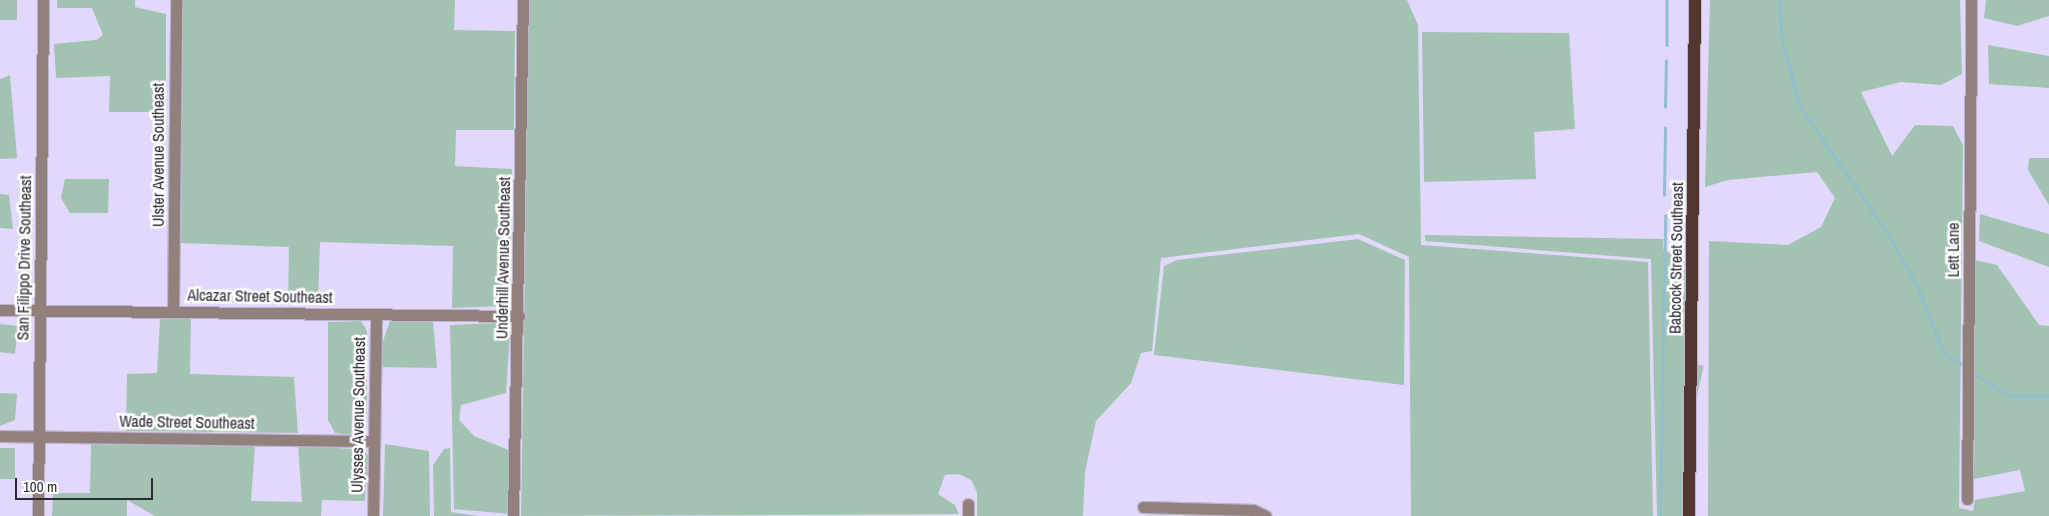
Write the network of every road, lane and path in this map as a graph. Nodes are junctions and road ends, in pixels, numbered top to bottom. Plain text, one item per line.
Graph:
1 (43, 0) edge
2 (176, 0) edge
3 (523, 0) edge
4 (1695, 0) edge
5 (1971, 0) edge
6 (0, 310) edge
7 (40, 310) junction
8 (173, 311) junction
9 (376, 315) junction
10 (518, 316) junction
11 (0, 436) edge
12 (39, 436) junction
13 (374, 441) junction
14 (1967, 500) dead end
15 (968, 504) dead end
16 (1143, 508) dead end
17 (38, 516) edge
18 (373, 516) edge
19 (513, 516) edge
20 (968, 516) edge
21 (1266, 516) edge
22 (1689, 516) edge

1 - 7 street, San Filippo Drive Southeast
2 - 8 street, Ulster Avenue Southeast
3 - 10 street, Underhill Avenue Southeast
4 - 22 main road, Babcock Street Southeast
5 - 14 street, Lett Lane
6 - 7 street, Alcazar Street Southeast
7 - 8 street, Alcazar Street Southeast
7 - 12 street, San Filippo Drive Southeast
8 - 9 street, Alcazar Street Southeast
9 - 10 street, Alcazar Street Southeast
9 - 13 street, Ulysses Avenue Southeast
10 - 19 street, Underhill Avenue Southeast
11 - 12 street, Wade Street Southeast
12 - 13 street, Wade Street Southeast
12 - 17 street, San Filippo Drive Southeast
13 - 18 street, Ulysses Avenue Southeast
15 - 20 street
16 - 21 street

